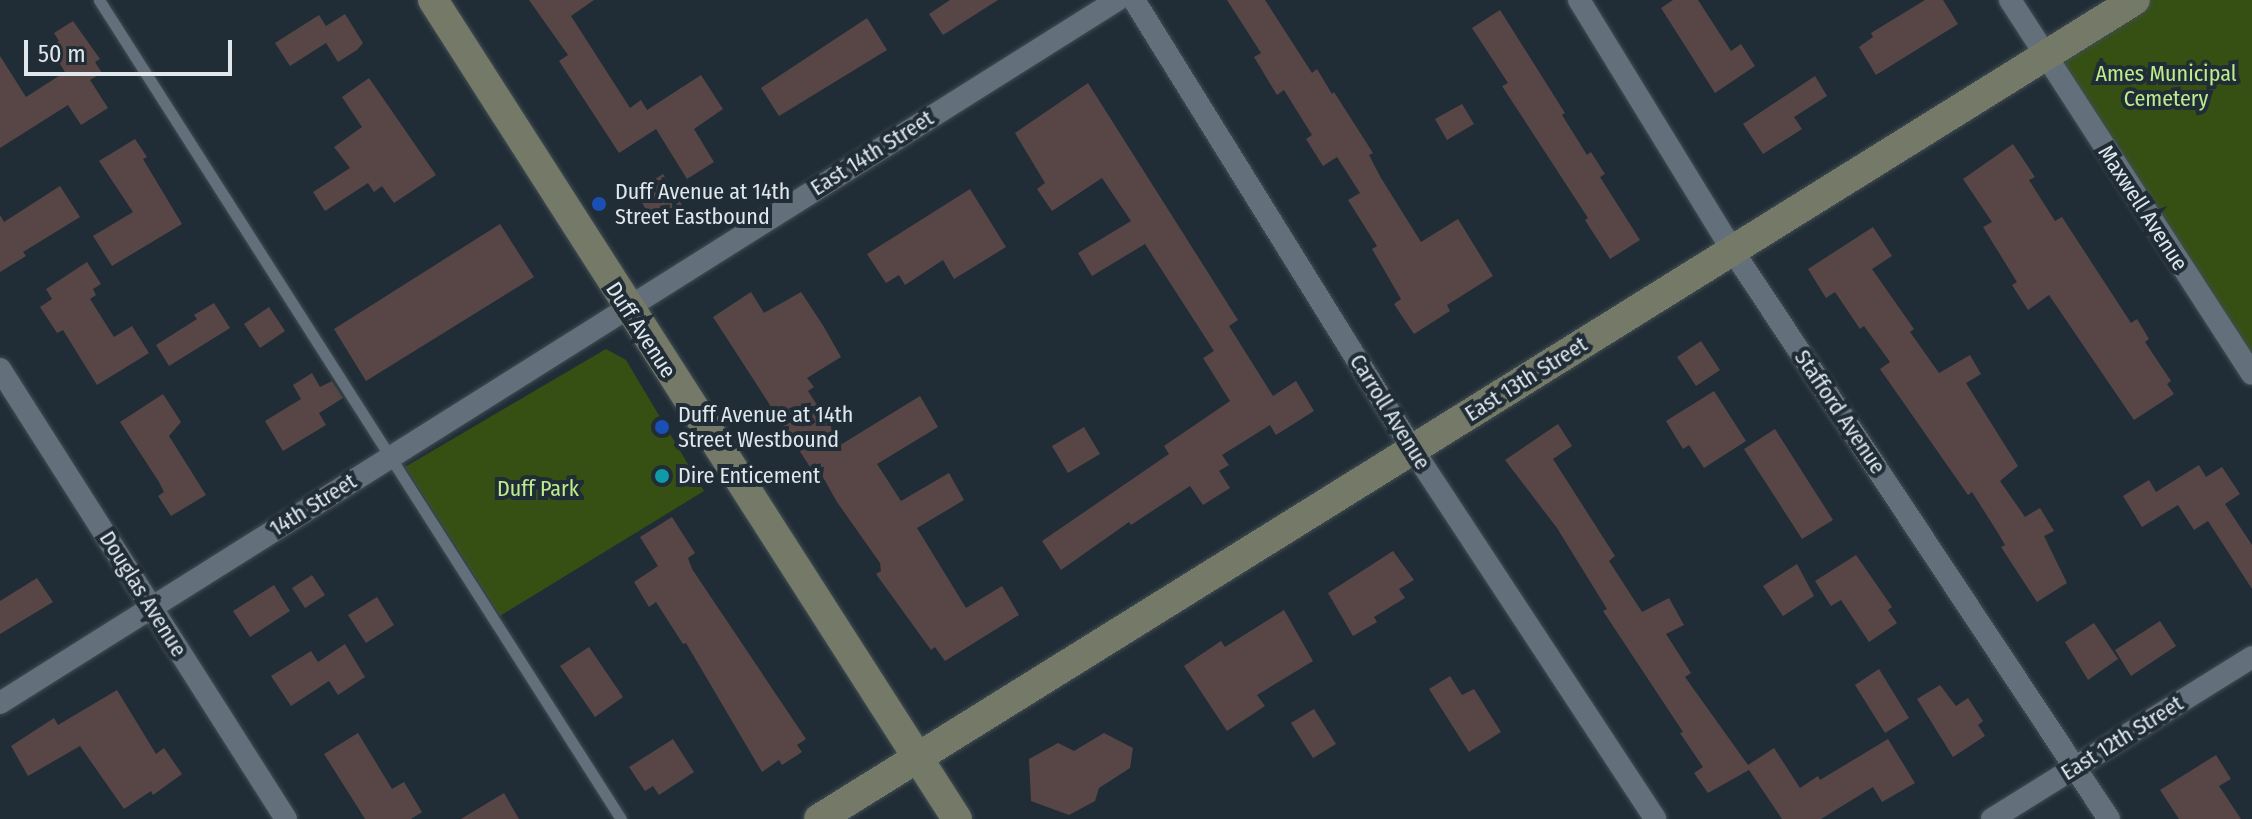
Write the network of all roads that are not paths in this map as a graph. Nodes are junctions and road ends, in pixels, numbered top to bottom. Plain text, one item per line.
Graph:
1 (99, 0) edge
2 (433, 0) edge
3 (1117, 0) edge
4 (1134, 0) edge
5 (1579, 0) edge
6 (2010, 0) edge
7 (2135, 0) edge
8 (2044, 56) junction
9 (1733, 251) junction
10 (626, 307) junction
11 (0, 369) edge
12 (2252, 374) edge
13 (1413, 450) junction
14 (388, 458) junction
15 (152, 608) junction
16 (2252, 657) edge
17 (0, 703) edge
18 (916, 757) junction
19 (2075, 767) junction
20 (286, 819) edge
21 (621, 819) edge
22 (819, 819) edge
23 (957, 819) edge
24 (1655, 819) edge
25 (1992, 819) edge
26 (2109, 819) edge

1 - 14 lane
2 - 10 main road, Duff Avenue
3 - 10 street, East 14th Street
4 - 13 street, Carroll Avenue
5 - 9 street, Stafford Avenue
6 - 8 street, Maxwell Avenue
7 - 8 main road, East 13th Street
8 - 9 main road, East 13th Street
8 - 12 street, Maxwell Avenue
9 - 13 main road, East 13th Street
9 - 19 street, Stafford Avenue
10 - 14 street, 14th Street
10 - 18 main road, Duff Avenue
11 - 15 street, Douglas Avenue
13 - 18 main road, East 13th Street
13 - 24 street, Carroll Avenue
14 - 15 street, 14th Street
14 - 21 lane
15 - 17 street, 14th Street
15 - 20 street, Douglas Avenue
16 - 19 street, East 12th Street
18 - 22 main road, East 13th Street
18 - 23 main road, Duff Avenue
19 - 25 street, East 12th Street
19 - 26 street, Stafford Avenue

